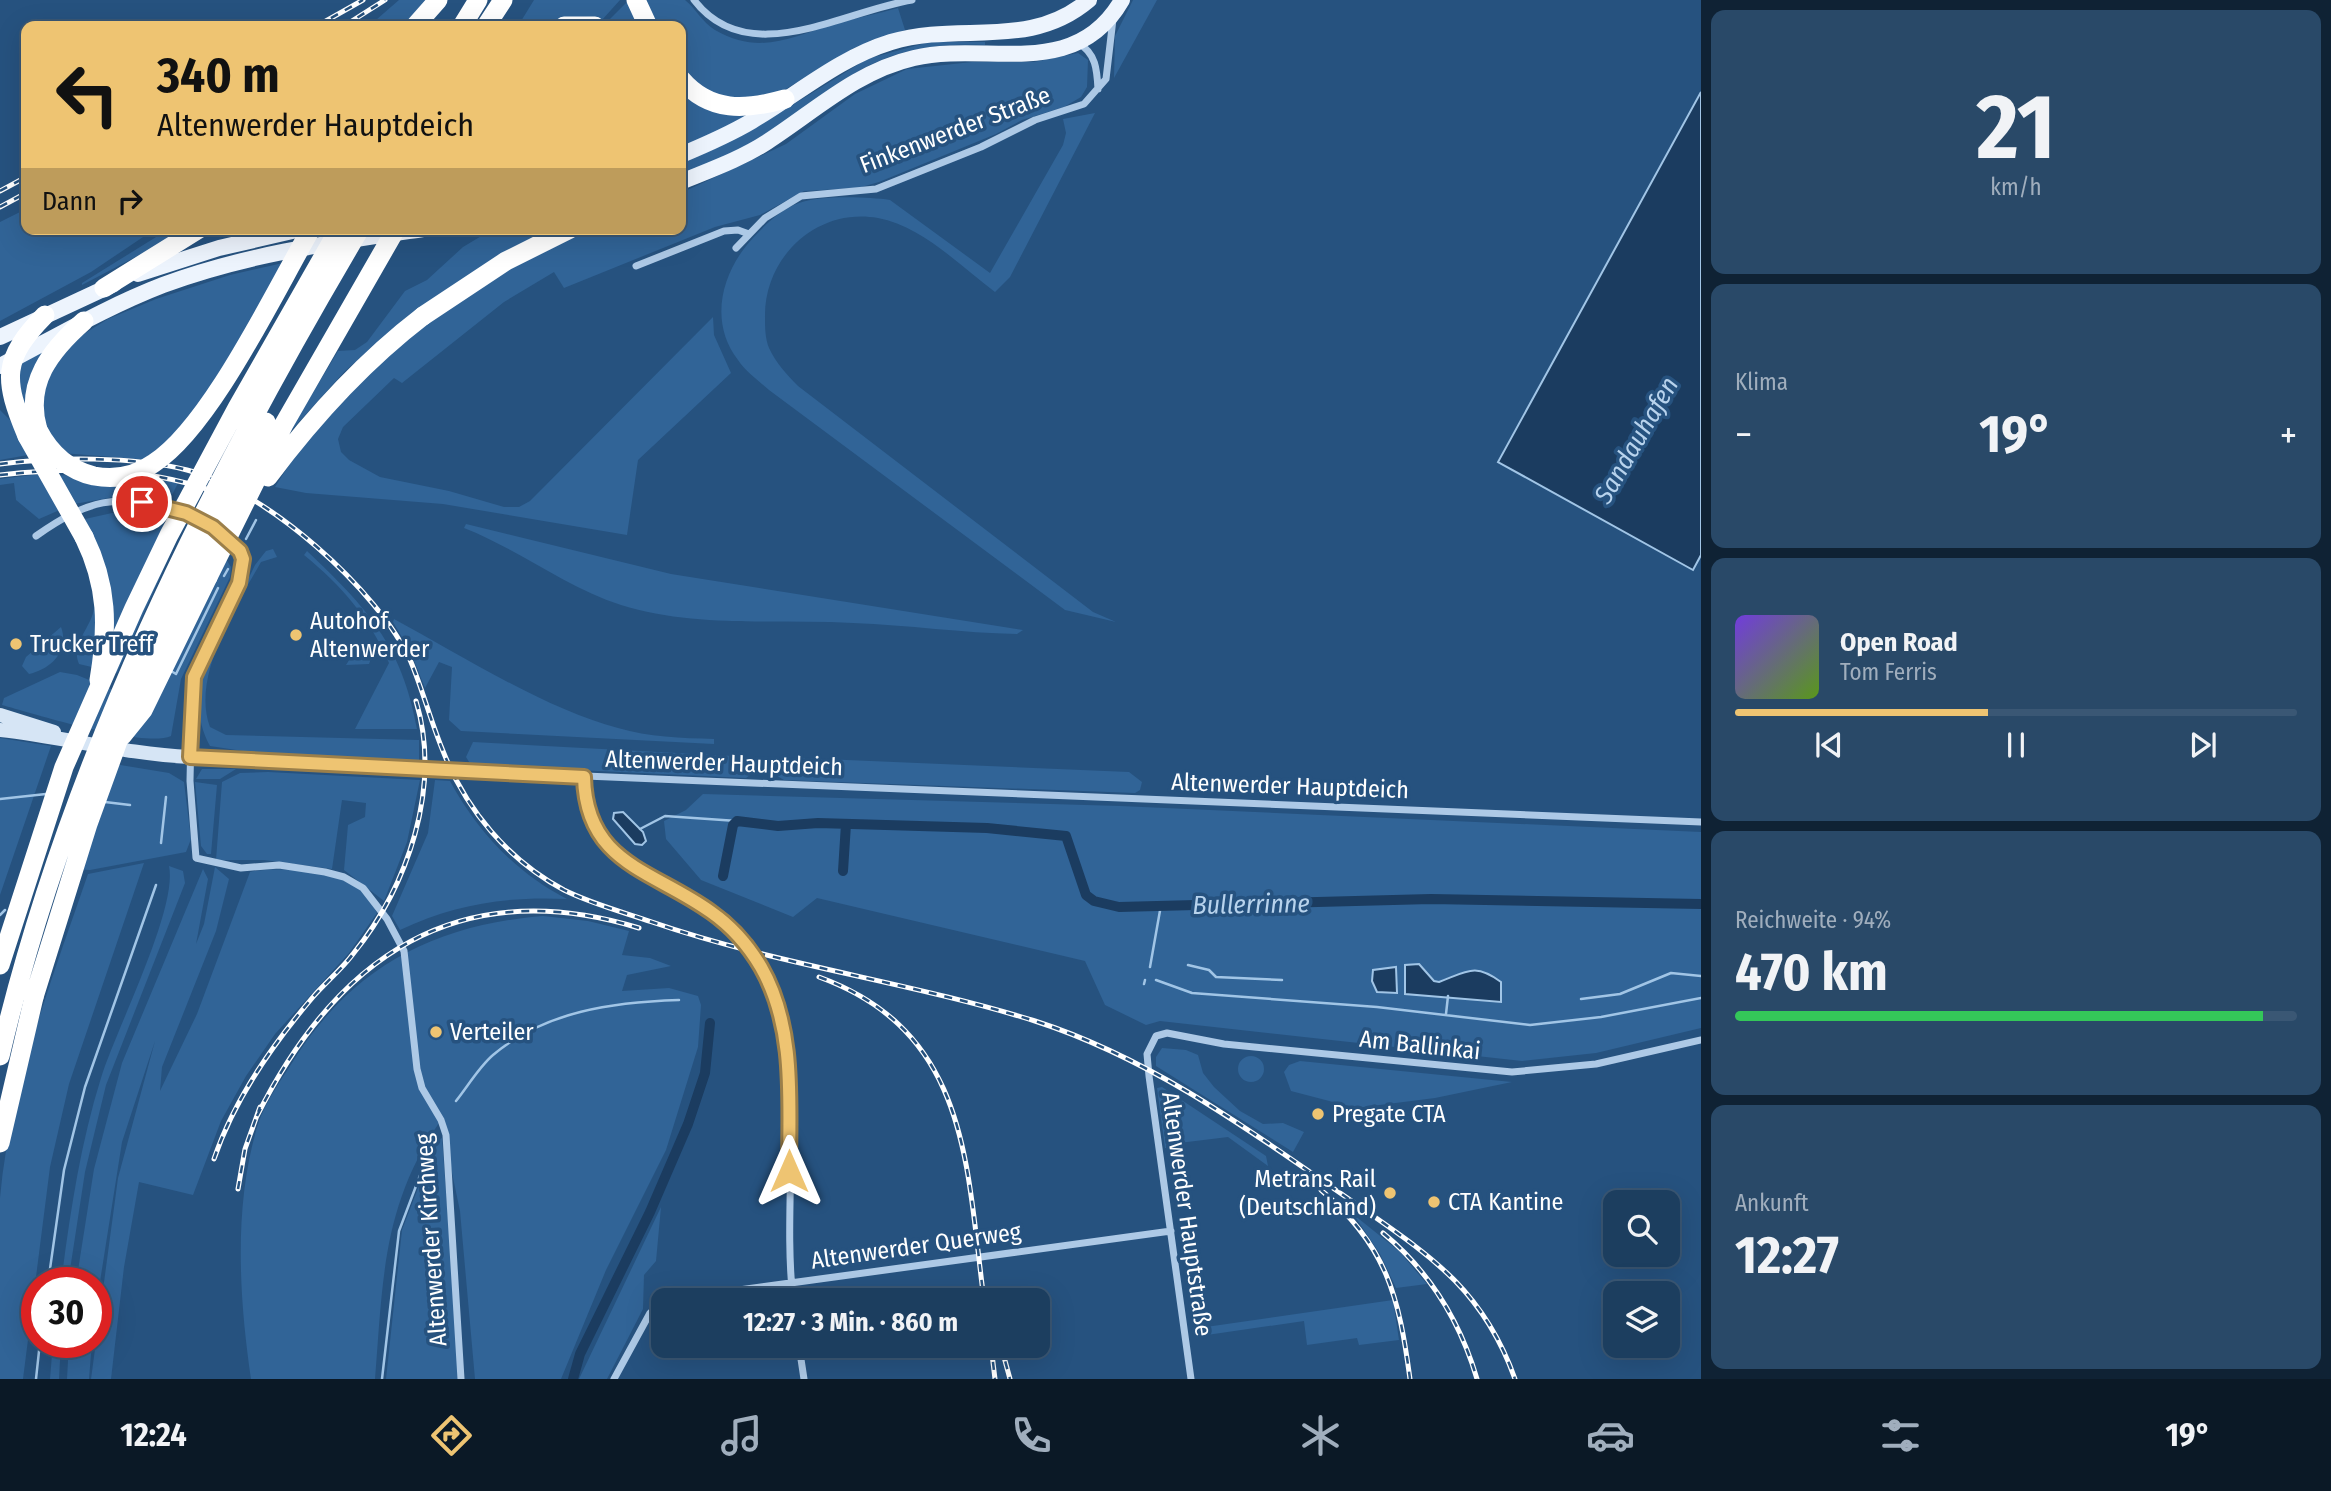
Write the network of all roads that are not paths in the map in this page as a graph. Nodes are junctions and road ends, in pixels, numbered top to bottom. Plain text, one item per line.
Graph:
1 (438, 0) edge
2 (448, 0) edge
3 (478, 0) edge
4 (503, 0) edge
5 (515, 0) edge
6 (636, 0) edge
7 (694, 0) edge
8 (912, 0) edge
9 (1085, 1) edge
10 (1118, 6) edge
11 (419, 21) edge
12 (435, 21) edge
13 (465, 21) edge
14 (489, 21) edge
15 (502, 21) edge
16 (646, 21) edge
17 (1077, 43) junction
18 (686, 83) edge
19 (1098, 89) junction
20 (785, 99) junction
21 (686, 153) edge
22 (686, 180) edge
23 (749, 234) junction
24 (190, 235) edge
25 (276, 235) edge
26 (307, 235) edge
27 (336, 235) edge
28 (357, 235) edge
29 (371, 235) edge
30 (384, 235) edge
31 (393, 235) edge
32 (558, 235) edge
33 (736, 248) dead end
34 (636, 266) dead end
35 (104, 289) junction
36 (45, 315) junction
37 (84, 321) junction
38 (0, 337) edge
39 (6, 363) edge
40 (0, 403) edge
41 (29, 430) junction
42 (242, 511) junction
43 (36, 536) dead end
44 (97, 692) junction
45 (4, 717) edge
46 (0, 730) edge
47 (68, 738) junction
48 (117, 743) junction
49 (190, 757) junction
50 (584, 777) junction
51 (1701, 822) edge
52 (0, 965) edge
53 (1701, 1040) edge
54 (1147, 1054) joint
55 (0, 1056) edge
56 (0, 1143) edge
57 (1171, 1231) junction
58 (791, 1282) junction
59 (751, 1288) edge
60 (792, 1288) edge
61 (651, 1312) edge
62 (801, 1358) edge
63 (461, 1379) edge
64 (614, 1379) edge
65 (804, 1379) edge
66 (1191, 1379) edge

1 - 11 highway
2 - 12 highway
3 - 13 highway
4 - 14 highway
5 - 15 highway
6 - 16 highway
7 - 8 street
9 - 20 main road
10 - 17 main road, Finkenwerder Straße
10 - 19 street, Finkenwerder Straße
17 - 19 street
17 - 22 main road, Finkenwerder Straße
18 - 20 highway
19 - 23 street, Finkenwerder Straße
20 - 21 main road
23 - 33 street, Finkenwerder Straße
23 - 34 street
24 - 35 highway
25 - 35 main road
26 - 41 highway, bridge
27 - 44 highway, bridge
28 - 55 highway, bridge
29 - 48 highway, bridge
30 - 37 main road
31 - 42 highway, bridge
32 - 42 highway, bridge
35 - 36 main road
36 - 38 main road
36 - 39 highway
37 - 39 main road
37 - 41 highway
39 - 41 highway
40 - 41 highway
41 - 44 highway, bridge
42 - 48 highway, bridge
43 - 49 street
44 - 52 highway, bridge
45 - 47 main road
46 - 47 main road
47 - 49 main road
48 - 56 highway, bridge
49 - 50 street, Altenwerder Hauptdeich, bridge
49 - 63 street, Altenwerder Kirchweg
50 - 51 street, Altenwerder Hauptdeich
50 - 58 street, bridge
53 - 54 street, Am Ballinkai
54 - 57 street, Altenwerder Hauptstraße
57 - 58 street, Altenwerder Querweg
57 - 66 street, Altenwerder Hauptstraße
58 - 59 street, Altenwerder Querweg
58 - 60 street
61 - 64 street, Altenwerder Querweg
62 - 65 street

